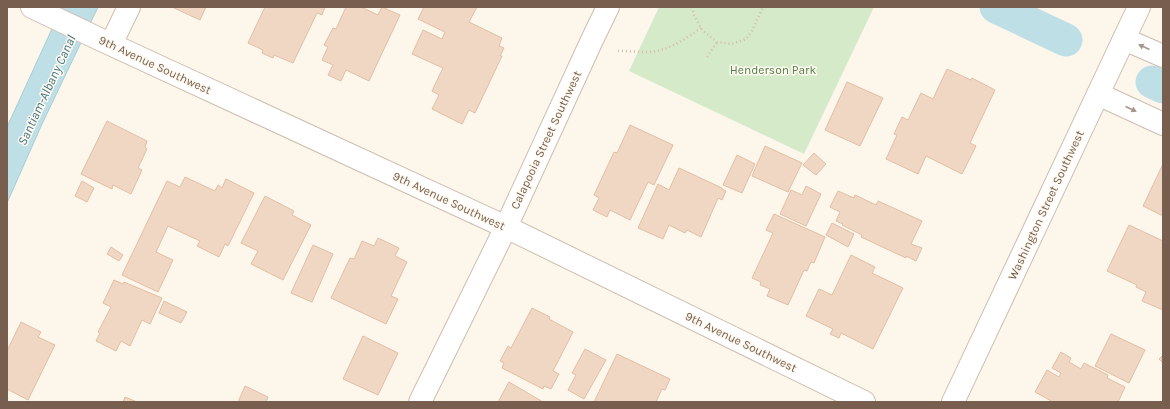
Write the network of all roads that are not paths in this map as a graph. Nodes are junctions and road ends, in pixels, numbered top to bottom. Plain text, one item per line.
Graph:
1 (32, 7) edge
2 (129, 7) edge
3 (608, 7) edge
4 (1139, 7) edge
5 (1124, 39) junction
6 (103, 41) junction
7 (1163, 56) edge
8 (1098, 94) junction
9 (1163, 124) edge
10 (506, 227) junction
11 (420, 402) edge
12 (864, 402) edge
13 (953, 402) edge

1 - 6 street, 9th Avenue Southwest
2 - 6 street
3 - 10 street, Calapooia Street Southwest
4 - 5 street, Washington Street Southwest
7 -> 5 street
5 - 8 street, Washington Street Southwest
6 - 10 street, 9th Avenue Southwest
8 -> 9 street
8 - 13 street, Washington Street Southwest
10 - 11 street, Calapooia Street Southwest
10 - 12 street, 9th Avenue Southwest

